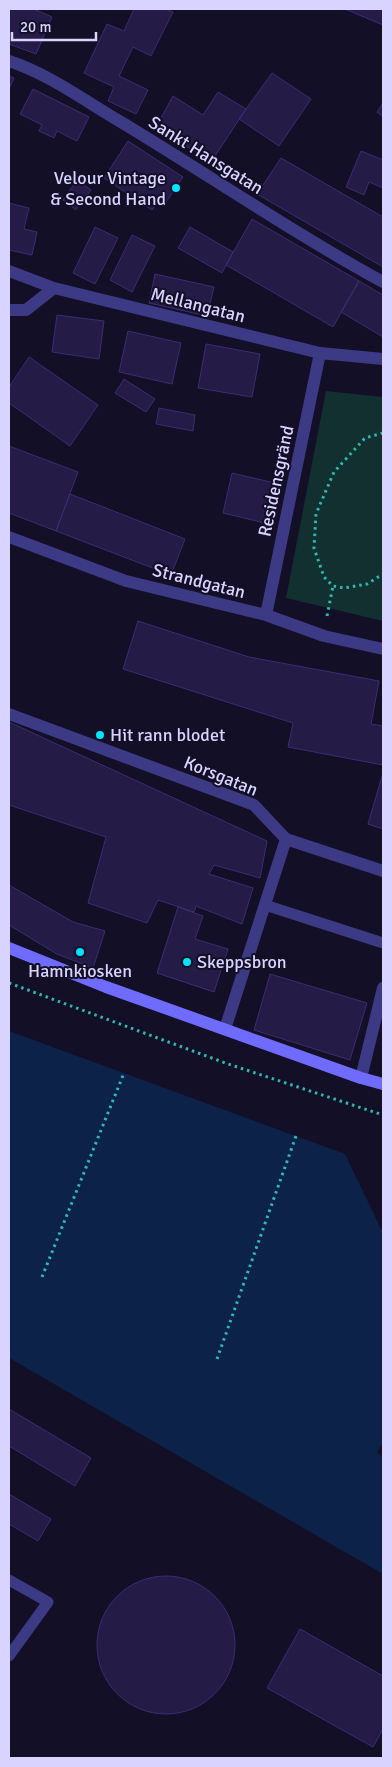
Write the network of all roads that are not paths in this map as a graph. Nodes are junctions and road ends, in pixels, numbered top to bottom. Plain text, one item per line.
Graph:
1 (9, 61) edge
2 (9, 271) edge
3 (383, 282) edge
4 (54, 288) junction
5 (9, 310) edge
6 (320, 353) junction
7 (383, 359) edge
8 (9, 537) edge
9 (266, 616) junction
10 (383, 649) edge
11 (9, 714) edge
12 (286, 839) junction
13 (383, 871) edge
14 (265, 905) junction
15 (383, 943) edge
16 (9, 948) edge
17 (383, 988) edge
18 (226, 1030) junction
19 (361, 1078) junction
20 (383, 1084) edge
21 (9, 1580) edge
22 (9, 1656) edge

1 - 3 street, Sankt Hansgatan
2 - 4 street, Mellangatan
4 - 5 street
4 - 6 street, Mellangatan
6 - 7 street, Mellangatan
6 - 9 street, Residensgränd
8 - 9 street, Strandgatan
9 - 10 street, Strandgatan
11 - 12 street, Korsgatan
12 - 13 street, Korsgatan
12 - 14 street
14 - 15 lane
14 - 18 street
16 - 18 street
17 - 19 street
18 - 19 street
19 - 20 street
21 - 22 lane

